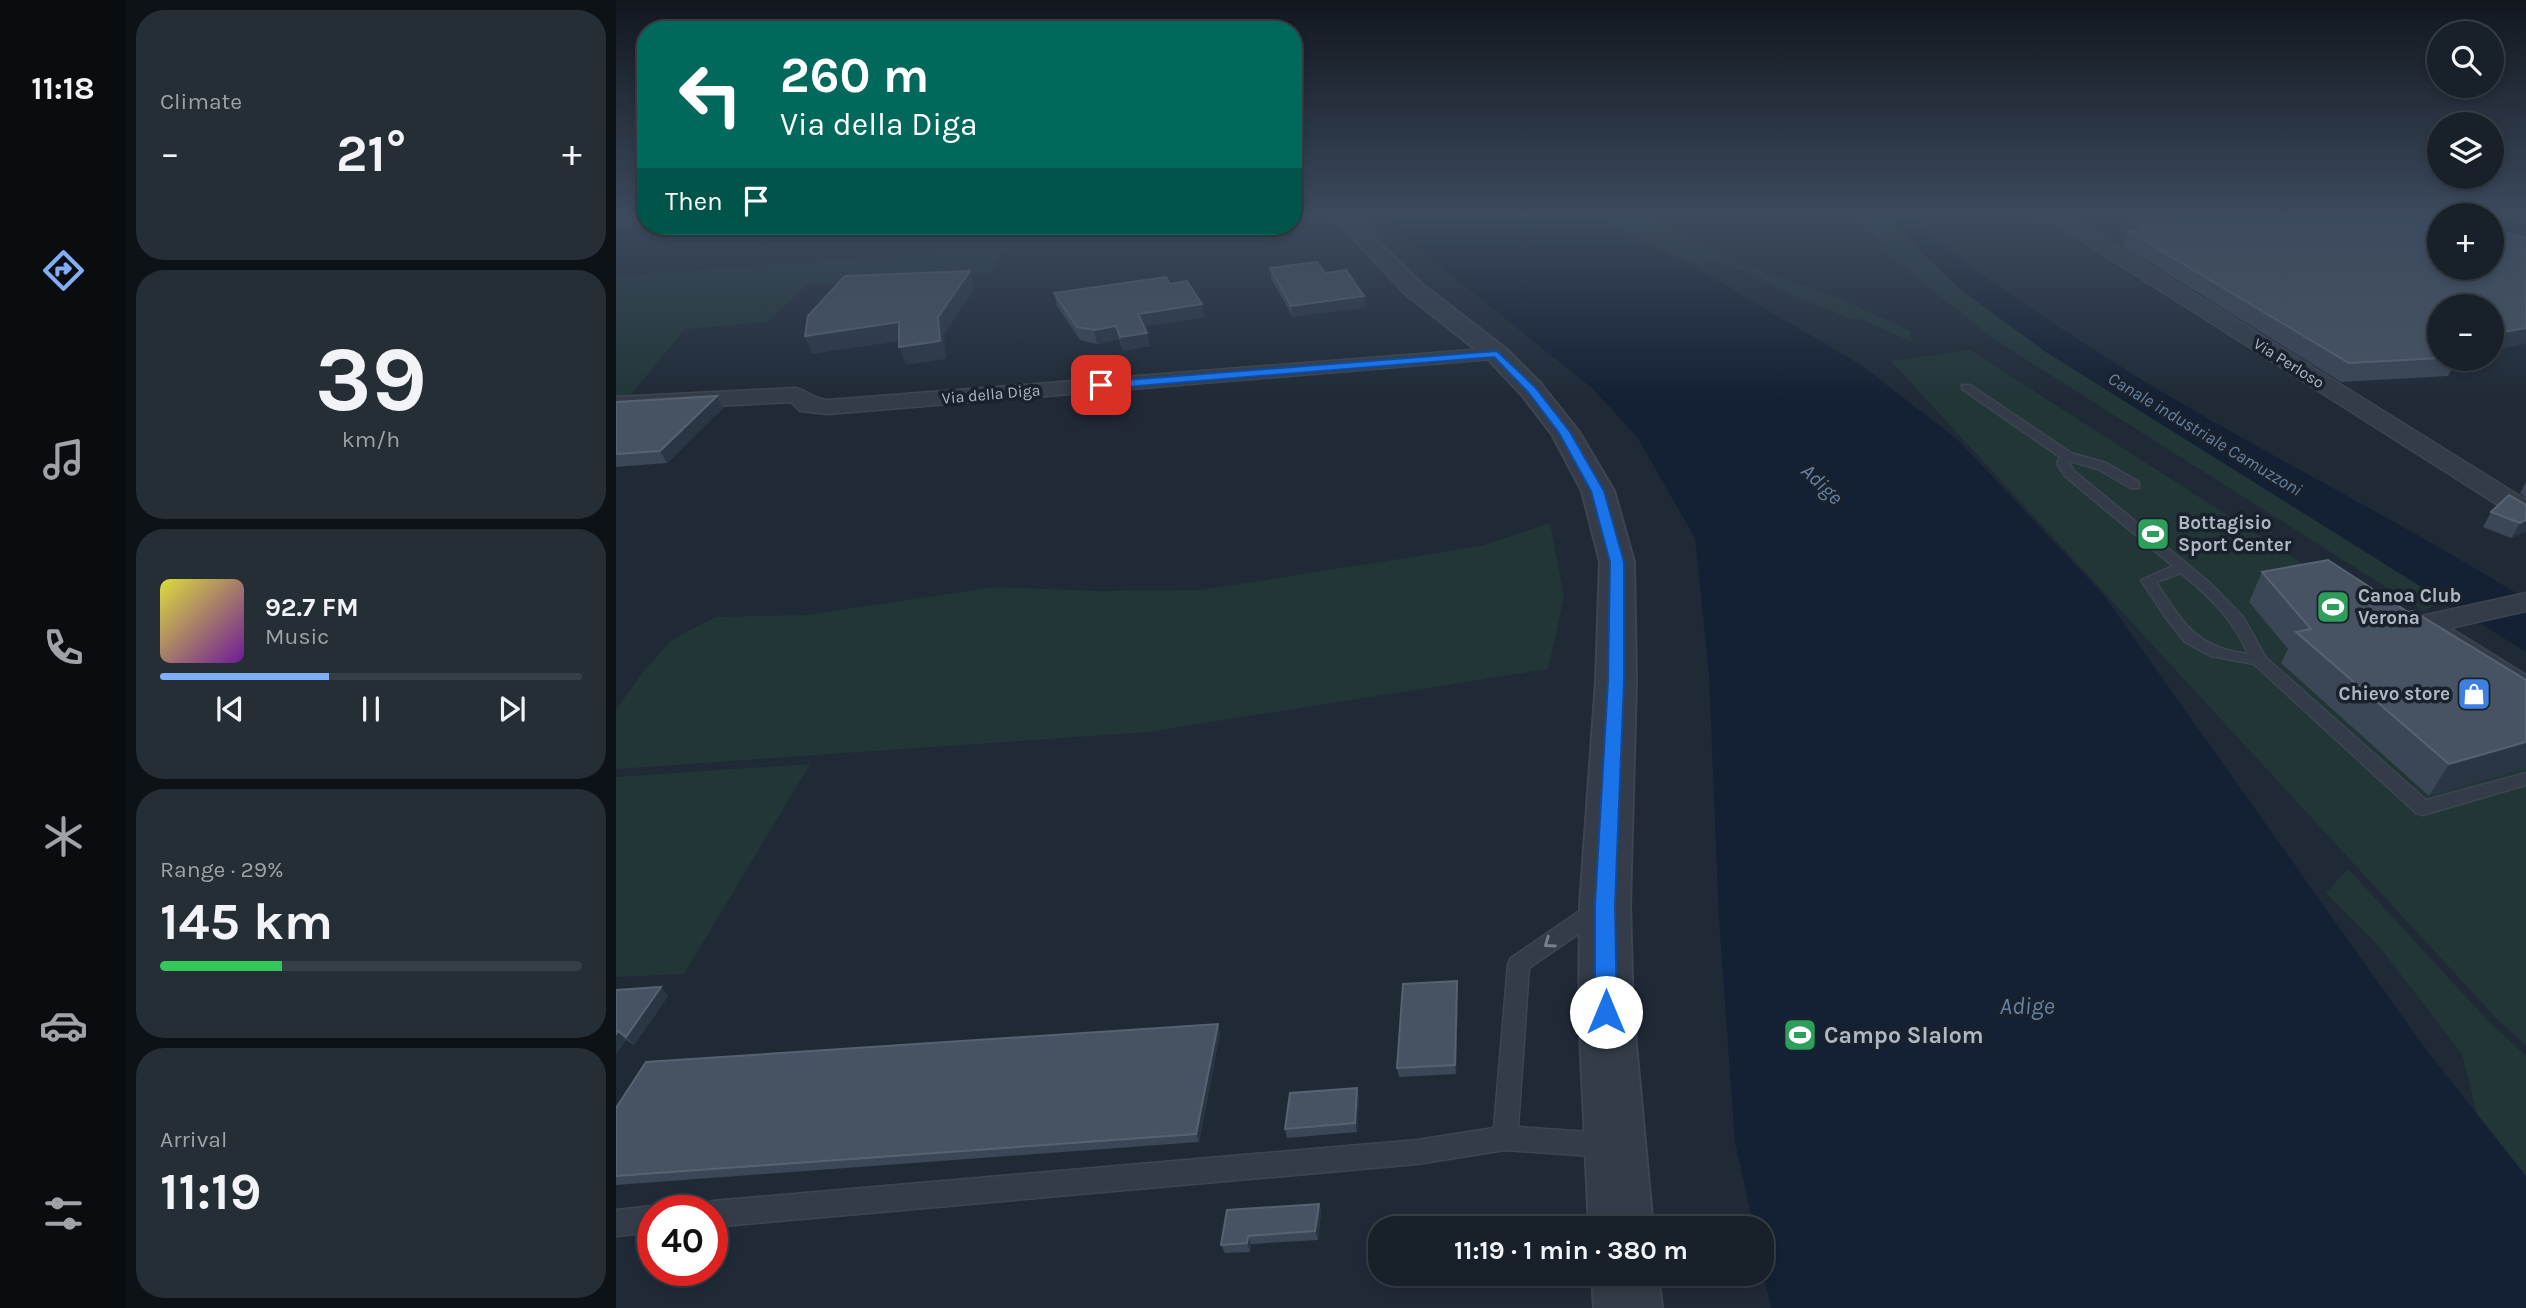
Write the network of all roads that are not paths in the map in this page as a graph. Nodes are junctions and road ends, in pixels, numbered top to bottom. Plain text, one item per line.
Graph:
1 (1402, 277) edge
2 (2155, 277) edge
3 (1497, 354) junction
4 (1966, 387) dead end
5 (616, 404) edge
6 (2067, 456) junction
7 (2526, 481) edge
8 (2135, 485) dead end
9 (2489, 489) junction
10 (2526, 511) edge
11 (2183, 567) junction
12 (2526, 602) edge
13 (2259, 660) junction
14 (2526, 689) edge
15 (2526, 779) edge
16 (1605, 905) junction
17 (1505, 1138) junction
18 (1614, 1145) junction
19 (728, 1213) edge
20 (1620, 1216) edge
21 (637, 1221) edge
22 (616, 1223) edge
23 (1626, 1286) edge
24 (1628, 1308) edge

1 - 3 street
2 - 9 street, Via Perloso
3 - 5 street, Via della Diga
3 - 16 street
4 - 6 lane
6 - 8 lane
6 - 11 lane
7 - 9 street
9 - 10 street, Via Perloso
11 - 13 lane
11 - 13 lane
12 - 14 street
13 - 15 lane
16 -> 17 lane
16 - 18 street
17 - 18 lane
17 - 19 lane
18 - 20 street
21 - 22 lane
23 - 24 street

